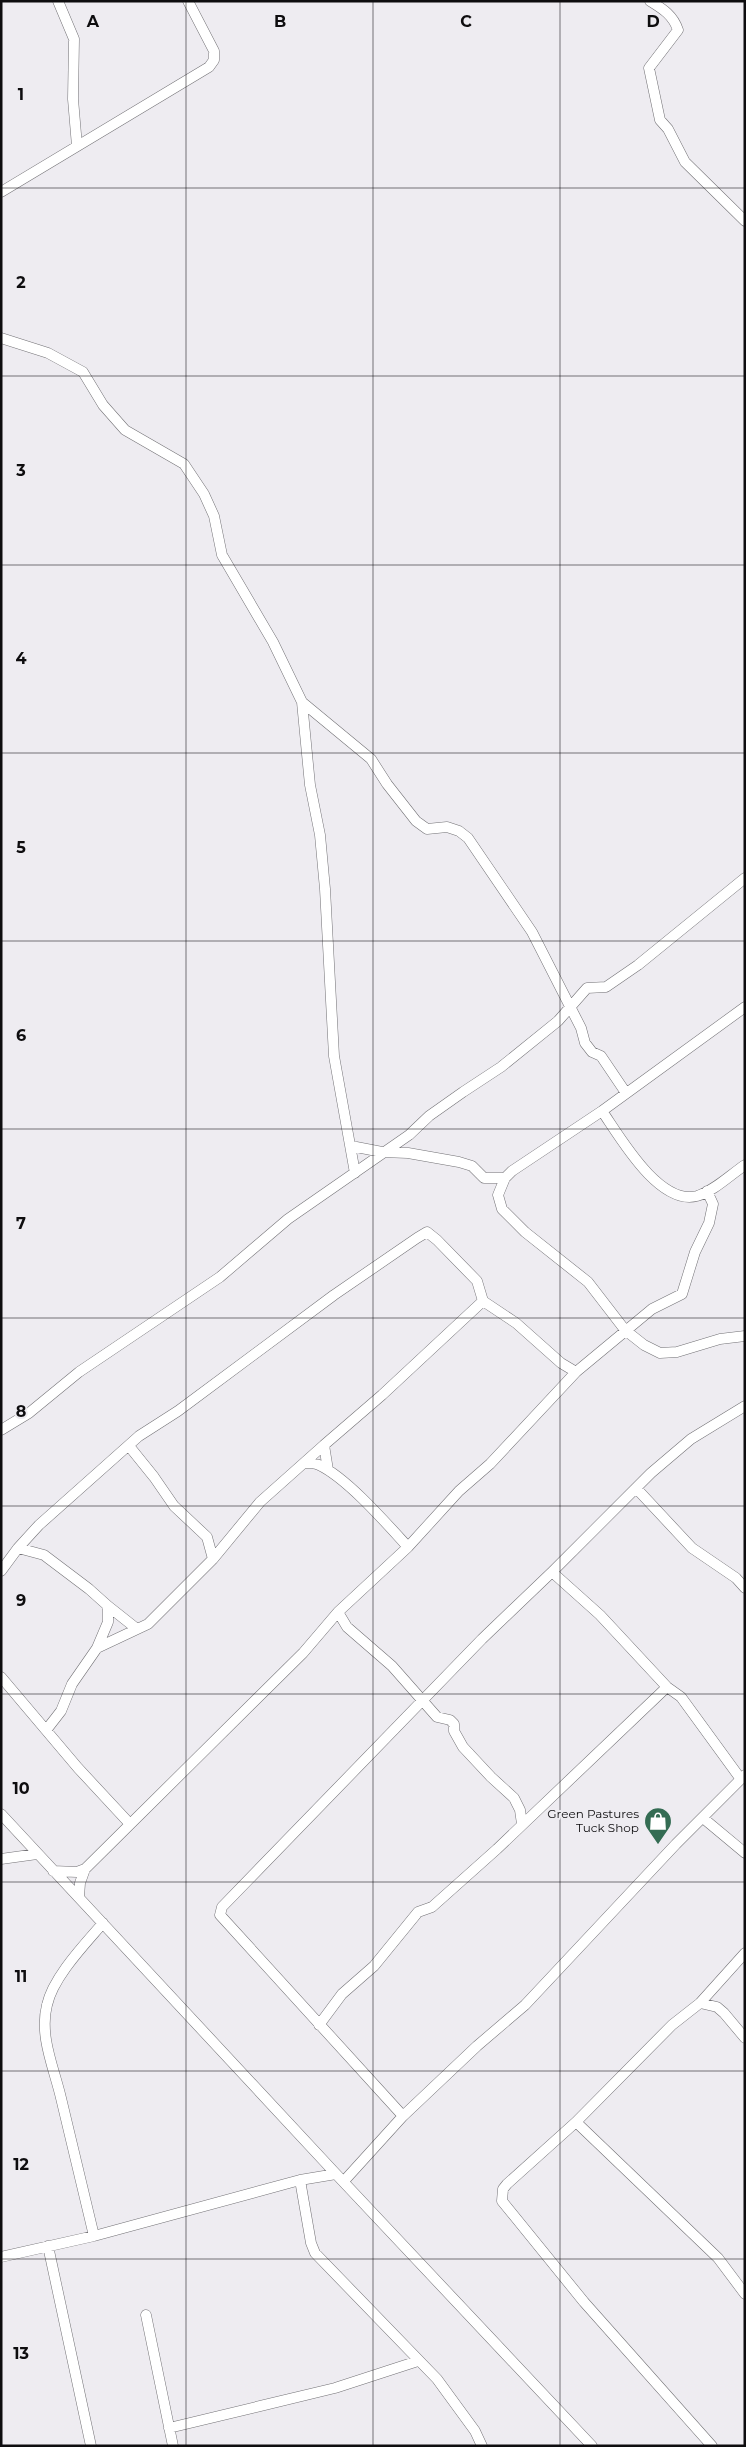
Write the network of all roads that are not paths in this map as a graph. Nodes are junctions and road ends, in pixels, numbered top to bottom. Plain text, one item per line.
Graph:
1 (58, 1) edge
2 (188, 1) edge
3 (650, 1) edge
4 (77, 146) junction
5 (1, 192) edge
6 (745, 221) edge
7 (1, 338) edge
8 (302, 702) junction
9 (745, 878) edge
10 (745, 1007) edge
11 (570, 1008) junction
12 (626, 1093) junction
13 (602, 1111) junction
14 (351, 1146) junction
15 (382, 1152) junction
16 (745, 1165) edge
17 (355, 1173) junction
18 (484, 1178) junction
19 (505, 1178) junction
20 (707, 1191) junction
21 (498, 1195) junction
22 (483, 1301) junction
23 (624, 1330) junction
24 (745, 1336) edge
25 (576, 1372) junction
26 (745, 1406) edge
27 (1, 1430) edge
28 (324, 1445) junction
29 (129, 1446) junction
30 (304, 1463) junction
31 (328, 1470) junction
32 (636, 1488) junction
33 (34, 1530) junction
34 (408, 1547) junction
35 (18, 1548) junction
36 (39, 1552) junction
37 (213, 1558) junction
38 (1, 1571) edge
39 (552, 1572) junction
40 (745, 1588) edge
41 (108, 1606) junction
42 (338, 1612) junction
43 (137, 1629) junction
44 (97, 1648) junction
45 (1, 1677) edge
46 (667, 1688) junction
47 (422, 1702) junction
48 (47, 1729) junction
49 (743, 1777) edge
50 (1, 1814) edge
51 (703, 1818) junction
52 (130, 1824) junction
53 (522, 1824) junction
54 (745, 1853) edge
55 (37, 1854) junction
56 (1, 1859) edge
57 (85, 1869) junction
58 (53, 1871) junction
59 (78, 1897) junction
60 (103, 1923) junction
61 (745, 1953) edge
62 (700, 2003) junction
63 (319, 2025) junction
64 (745, 2038) edge
65 (403, 2116) junction
66 (576, 2122) junction
67 (340, 2177) junction
68 (300, 2180) junction
69 (94, 2236) junction
70 (48, 2246) junction
71 (1, 2257) edge
72 (745, 2294) edge
73 (146, 2315) dead end
74 (418, 2361) junction
75 (168, 2428) junction
76 (91, 2446) edge
77 (173, 2446) edge
78 (482, 2446) edge
79 (592, 2446) edge
80 (712, 2446) edge

1 - 4 street
2 - 4 street
3 - 6 street
4 - 5 street
7 - 8 street
8 - 11 street
8 - 14 street
9 - 11 street
10 - 12 street
11 - 12 street
11 - 15 street
12 - 13 street
13 - 19 street
13 - 20 street
14 - 15 street
14 - 17 street
15 - 17 street
15 - 18 street
16 - 20 street
17 - 27 street
18 - 19 street
18 - 21 street
19 - 21 street
20 - 23 street
21 - 23 street
22 - 25 street
22 - 28 street
22 - 29 street
23 - 24 street
23 - 25 street
25 - 34 street
26 - 32 street
28 - 30 street
28 - 31 street
29 - 33 street
29 - 37 street
30 - 31 street
30 - 37 street
31 - 34 street
32 - 39 street
32 - 40 street
33 - 35 street
33 - 36 street
34 - 42 street
35 - 36 street
35 - 38 street
36 - 41 street
37 - 43 street
39 - 46 street
39 - 47 street
41 - 43 street
41 - 44 street
42 - 47 street
42 - 52 street
43 - 44 street
44 - 48 street
45 - 48 street
46 - 49 street
46 - 53 street
47 - 53 street
47 - 63 street
48 - 52 street
49 - 51 street
50 - 55 street
51 - 54 street
51 - 65 street
52 - 57 street
53 - 63 street
55 - 56 street
55 - 58 street
57 - 58 street
57 - 59 street
58 - 59 street
59 - 60 street
60 - 67 street
60 - 69 street
61 - 62 street
62 - 64 street
62 - 66 street
63 - 65 street
65 - 67 street
66 - 72 street
66 - 80 street
67 - 68 street
67 - 79 street
68 - 69 street
68 - 74 street
69 - 70 street
70 - 71 street
70 - 76 street
73 - 75 street
74 - 75 street
74 - 78 street
75 - 77 street

